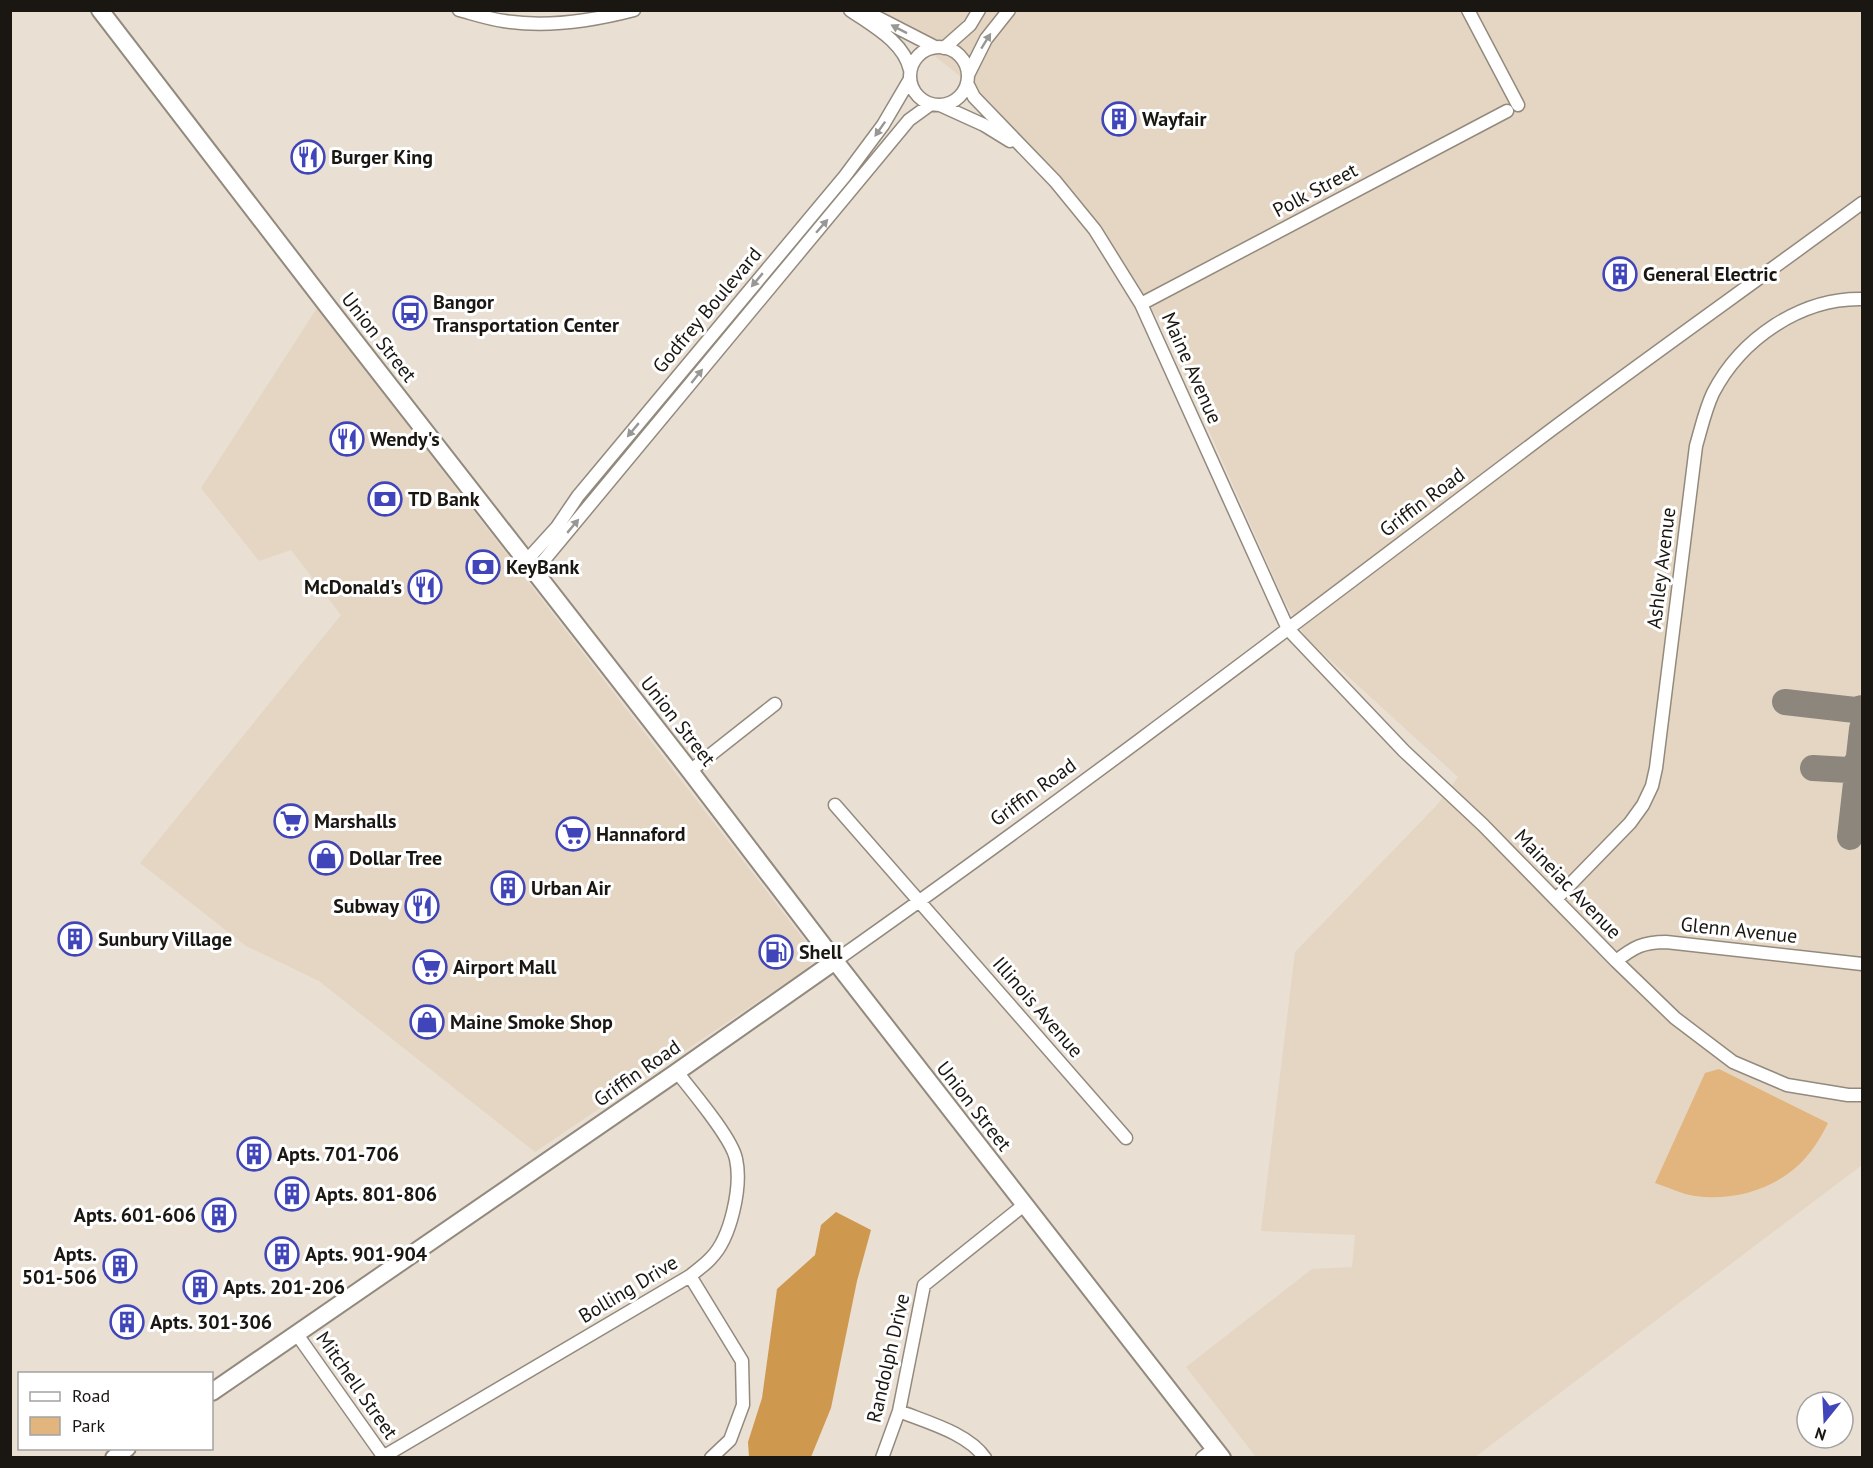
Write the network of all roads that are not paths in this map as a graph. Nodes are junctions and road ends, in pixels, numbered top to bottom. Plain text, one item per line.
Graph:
1 (100, 10) edge
2 (459, 10) edge
3 (634, 10) edge
4 (850, 10) edge
5 (862, 10) edge
6 (979, 10) edge
7 (1009, 10) edge
8 (1468, 10) edge
9 (940, 47) junction
10 (910, 74) junction
11 (967, 79) junction
12 (935, 104) junction
13 (1023, 146) junction
14 (1863, 203) edge
15 (1863, 299) edge
16 (1141, 304) junction
17 (531, 566) junction
18 (1288, 630) junction
19 (775, 704) dead end
20 (690, 771) junction
21 (836, 805) dead end
22 (1556, 899) junction
23 (921, 900) junction
24 (835, 961) junction
25 (1616, 961) junction
26 (1863, 964) edge
27 (677, 1072) junction
28 (1863, 1095) edge
29 (1126, 1138) dead end
30 (1024, 1204) junction
31 (690, 1276) junction
32 (296, 1333) junction
33 (213, 1391) edge
34 (899, 1411) junction
35 (1213, 1454) edge
36 (384, 1457) edge
37 (711, 1458) edge
38 (882, 1458) edge
39 (985, 1458) edge

1 - 17 main road, Union Street
2 - 3 street
4 - 10 street
9 -> 5 street
6 - 9 street
11 -> 7 street
8 - 16 street, Polk Street
9 - 10 street
9 - 11 street
10 - 12 street
10 -> 17 street, Godfrey Boulevard
11 - 12 street
11 - 13 street, Maine Avenue
12 - 13 street, Maine Avenue
17 -> 12 street, Godfrey Boulevard
13 - 16 street, Maine Avenue
14 - 18 street, Griffin Road
15 - 22 street, Ashley Avenue
16 - 18 street, Maine Avenue
17 - 20 main road, Union Street
18 - 22 street, Maineiac Avenue
18 - 23 street, Griffin Road
19 - 20 street
20 - 24 main road, Union Street
21 - 23 street, Illinois Avenue
22 - 25 street, Maineiac Avenue
23 - 24 street, Griffin Road
23 - 29 street, Illinois Avenue
24 - 27 main road, Griffin Road
24 - 30 main road, Union Street
25 - 26 street, Glenn Avenue
25 - 28 street, Maineiac Avenue
27 - 31 street, Bolling Drive
27 - 32 main road, Griffin Road
30 - 34 street, Randolph Drive
30 - 35 main road, Union Street
31 - 36 street, Bolling Drive
31 - 37 street
32 - 33 main road, Griffin Road
32 - 36 street, Mitchell Street
34 - 38 street, Randolph Drive
34 - 39 street

